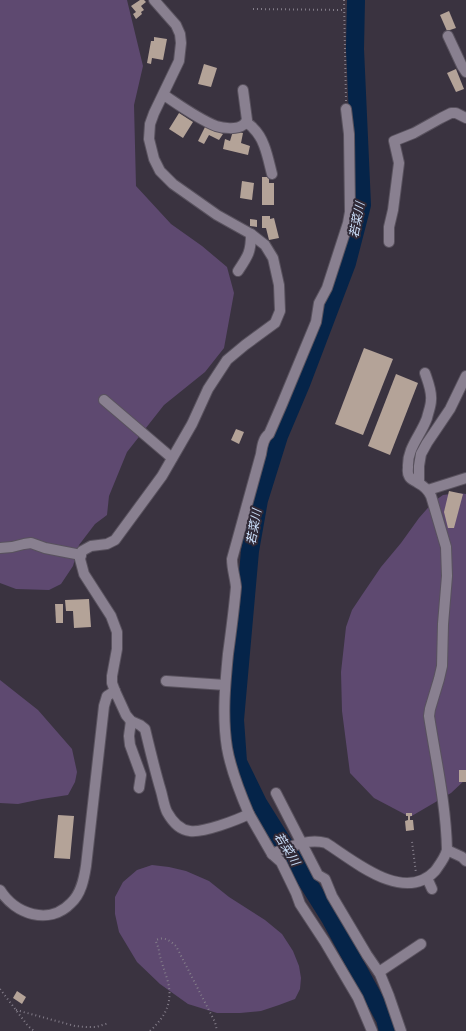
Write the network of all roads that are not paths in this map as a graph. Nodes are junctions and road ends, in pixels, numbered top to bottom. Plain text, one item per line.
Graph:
1 (154, 0) edge
2 (448, 36) dead end
3 (466, 72) edge
4 (243, 90) dead end
5 (164, 95) junction
6 (346, 109) road end
7 (466, 118) edge
8 (246, 122) junction
9 (272, 174) dead end
10 (251, 234) junction
11 (389, 242) dead end
12 (238, 271) dead end
13 (425, 373) dead end
14 (466, 376) edge
15 (104, 400) dead end
16 (172, 458) junction
17 (466, 478) edge
18 (419, 483) junction
19 (428, 490) junction
20 (0, 548) edge
21 (81, 555) junction
22 (166, 681) dead end
23 (225, 685) junction
24 (115, 692) junction
25 (131, 721) junction
26 (139, 788) dead end
27 (276, 793) dead end
28 (249, 814) junction
29 (300, 843) junction
30 (447, 850) junction
31 (274, 853) junction
32 (466, 861) edge
33 (422, 880) junction
34 (432, 889) dead end
35 (0, 890) edge
36 (421, 944) dead end
37 (378, 972) junction
38 (372, 1031) edge
39 (401, 1031) edge

1 - 5 street
2 - 3 street
4 - 8 street
5 - 8 street
5 - 10 street
6 - 23 street
7 - 11 street
8 - 9 street
10 - 12 street
10 - 16 street
13 - 18 street
14 - 18 street
15 - 16 street
16 - 21 street
17 - 19 street
18 - 19 street
19 - 30 street
20 - 21 street
21 - 24 street
22 - 23 street
23 - 28 street
24 - 25 street
24 - 35 street
25 - 26 street
25 - 28 street
27 - 29 street
28 - 31 street
29 - 31 street
29 - 33 street
29 - 37 street
30 - 32 street
30 - 33 street
31 - 38 street
33 - 34 street
36 - 37 street
37 - 39 street

